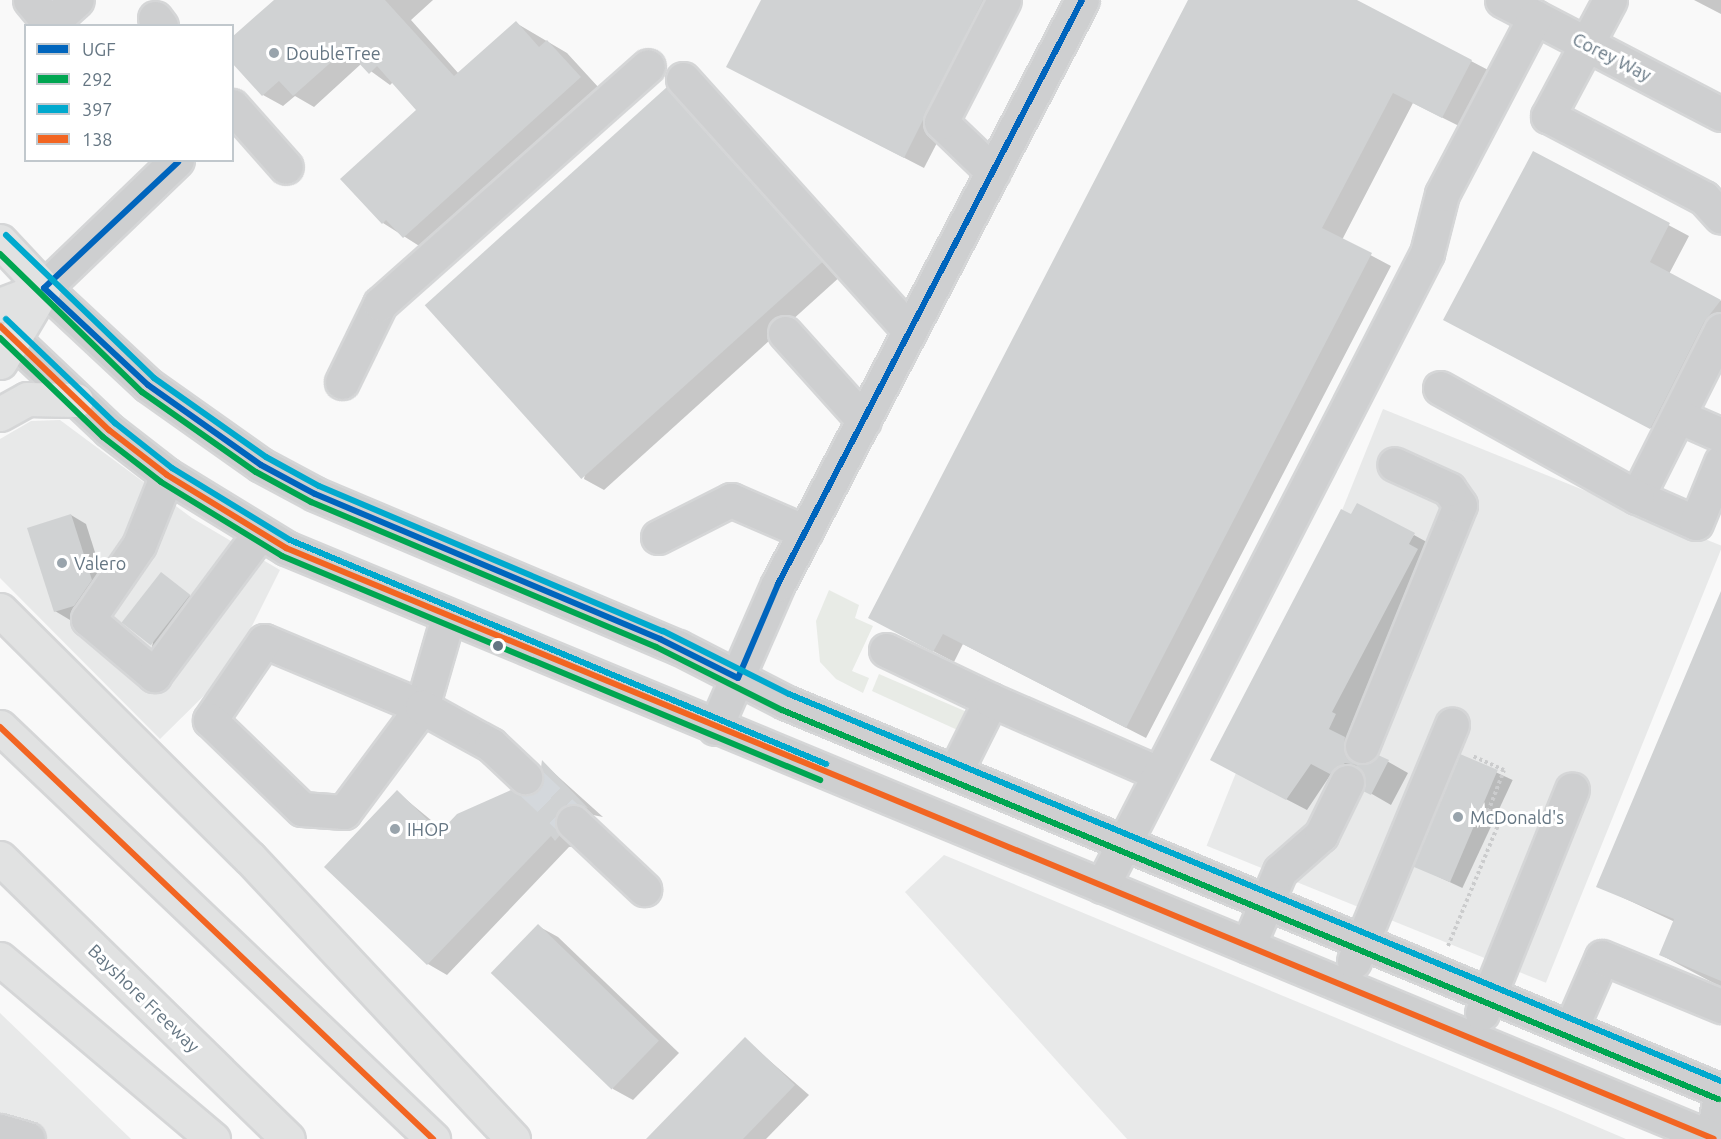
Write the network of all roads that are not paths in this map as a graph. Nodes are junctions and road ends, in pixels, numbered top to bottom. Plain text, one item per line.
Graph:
1 (77, 0) edge
2 (1004, 0) edge
3 (1082, 0) edge
4 (1502, 0) edge
5 (1610, 0) edge
6 (47, 12) edge
7 (1535, 17) junction
8 (1587, 44) junction
9 (648, 66) dead end
10 (683, 79) dead end
11 (234, 108) edge
12 (1721, 114) edge
13 (177, 162) edge
14 (286, 167) dead end
15 (993, 172) junction
16 (1715, 203) edge
17 (0, 241) edge
18 (44, 288) junction
19 (0, 305) edge
20 (1721, 330) edge
21 (910, 331) junction
22 (785, 333) dead end
23 (5, 343) edge
24 (342, 382) dead end
25 (1440, 388) dead end
26 (76, 400) junction
27 (0, 414) edge
28 (1678, 416) junction
29 (864, 421) junction
30 (1721, 435) edge
31 (1721, 462) edge
32 (1394, 464) dead end
33 (167, 475) junction
34 (1637, 497) junction
35 (805, 532) junction
36 (260, 533) junction
37 (658, 537) dead end
38 (0, 610) edge
39 (448, 617) junction
40 (886, 650) dead end
41 (738, 678) junction
42 (991, 700) junction
43 (422, 707) junction
44 (0, 726) edge
45 (715, 728) junction
46 (1456, 737) road end
47 (1362, 746) dead end
48 (955, 772) junction
49 (1156, 772) junction
50 (525, 777) tunnel mouth
51 (1347, 782) dead end
52 (1572, 789) dead end
53 (573, 822) tunnel mouth
54 (1121, 841) junction
55 (0, 858) edge
56 (1102, 886) junction
57 (644, 888) dead end
58 (1266, 902) junction
59 (1362, 942) junction
60 (1248, 946) junction
61 (0, 959) edge
62 (1343, 986) junction
63 (1490, 994) junction
64 (1721, 1006) edge
65 (1571, 1028) junction
66 (1472, 1039) junction
67 (1721, 1090) edge
68 (0, 1131) edge
69 (28, 1139) edge
70 (213, 1139) edge
71 (288, 1139) edge
72 (433, 1139) edge
73 (513, 1139) edge
74 (1712, 1139) edge

1 - 6 street
2 - 15 street
3 - 15 street
4 - 7 street, Corey Way
5 - 8 street
7 - 8 street, Corey Way
7 - 49 street
8 - 12 street, Corey Way
8 - 16 street
9 - 24 street
10 - 21 street
11 - 14 street
13 - 18 street
15 - 21 street
17 - 18 main road
18 - 19 main road
18 - 23 main road
18 - 41 street
20 - 28 street
21 - 29 street
22 - 29 street
23 - 26 street
25 - 34 street
26 - 27 main road
26 - 33 street
28 - 30 street
28 - 34 street
29 - 35 street
31 - 34 street
32 - 47 street
33 - 36 street
33 - 36 street
35 - 37 street
35 - 41 street
36 - 39 street
38 - 73 main road
39 - 43 street
39 - 45 street
40 - 42 street
41 - 45 street
41 - 48 street
42 - 48 street
42 - 49 street
43 - 43 street
43 - 50 street
44 - 72 main road
45 - 56 street
46 - 59 street
48 - 54 street
49 - 54 street
51 - 58 street
52 - 63 street
53 - 57 street
54 - 56 street
54 - 58 street
55 - 71 main road, Bayshore Freeway
56 - 60 street
58 - 59 street
58 - 60 street
59 - 62 street
59 - 63 street
60 - 62 street
61 - 70 main road
62 - 66 street
63 - 65 street
63 - 66 street
64 - 65 street
65 - 67 street
66 - 74 street
67 - 74 street
68 - 69 street

